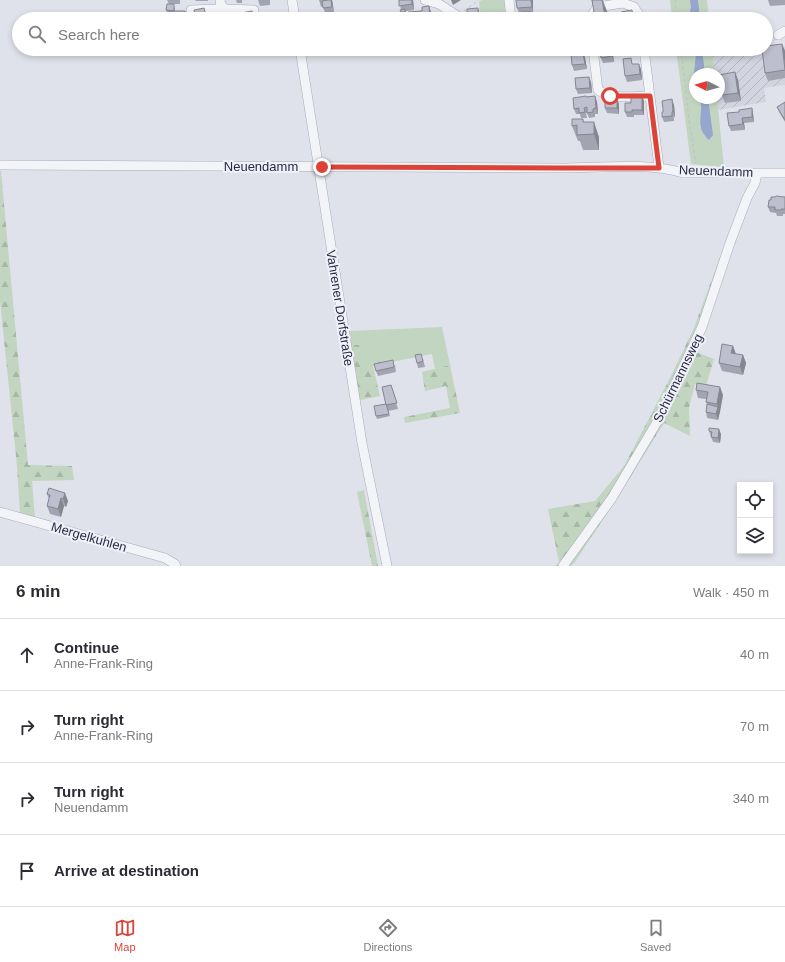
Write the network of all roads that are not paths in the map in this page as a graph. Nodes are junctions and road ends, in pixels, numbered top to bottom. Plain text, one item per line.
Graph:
1 (292, 0) edge
2 (425, 0) edge
3 (510, 0) edge
4 (221, 2) edge
5 (191, 10) dead end
6 (254, 10) dead end
7 (294, 12) edge
8 (451, 12) edge
9 (511, 12) edge
10 (594, 12) edge
11 (638, 12) edge
12 (301, 56) edge
13 (594, 56) edge
14 (645, 56) edge
15 (650, 96) junction
16 (0, 165) edge
17 (318, 167) junction
18 (659, 168) junction
19 (757, 173) junction
20 (785, 173) edge
21 (0, 512) edge
22 (176, 566) edge
23 (387, 566) edge
24 (563, 566) edge

1 - 7 street
2 - 8 street
3 - 9 street
4 - 5 street
4 - 6 street
10 - 11 street
12 - 17 street, Vahrener Dorfstraße
13 - 15 street
14 - 15 street
15 - 18 street
16 - 17 street, Neuendamm
17 - 18 street, Neuendamm
17 - 23 street, Vahrener Dorfstraße
18 - 19 street, Neuendamm
19 - 20 street, Neuendamm
19 - 24 street, Schürmannsweg
21 - 22 street, Mergelkuhlen

